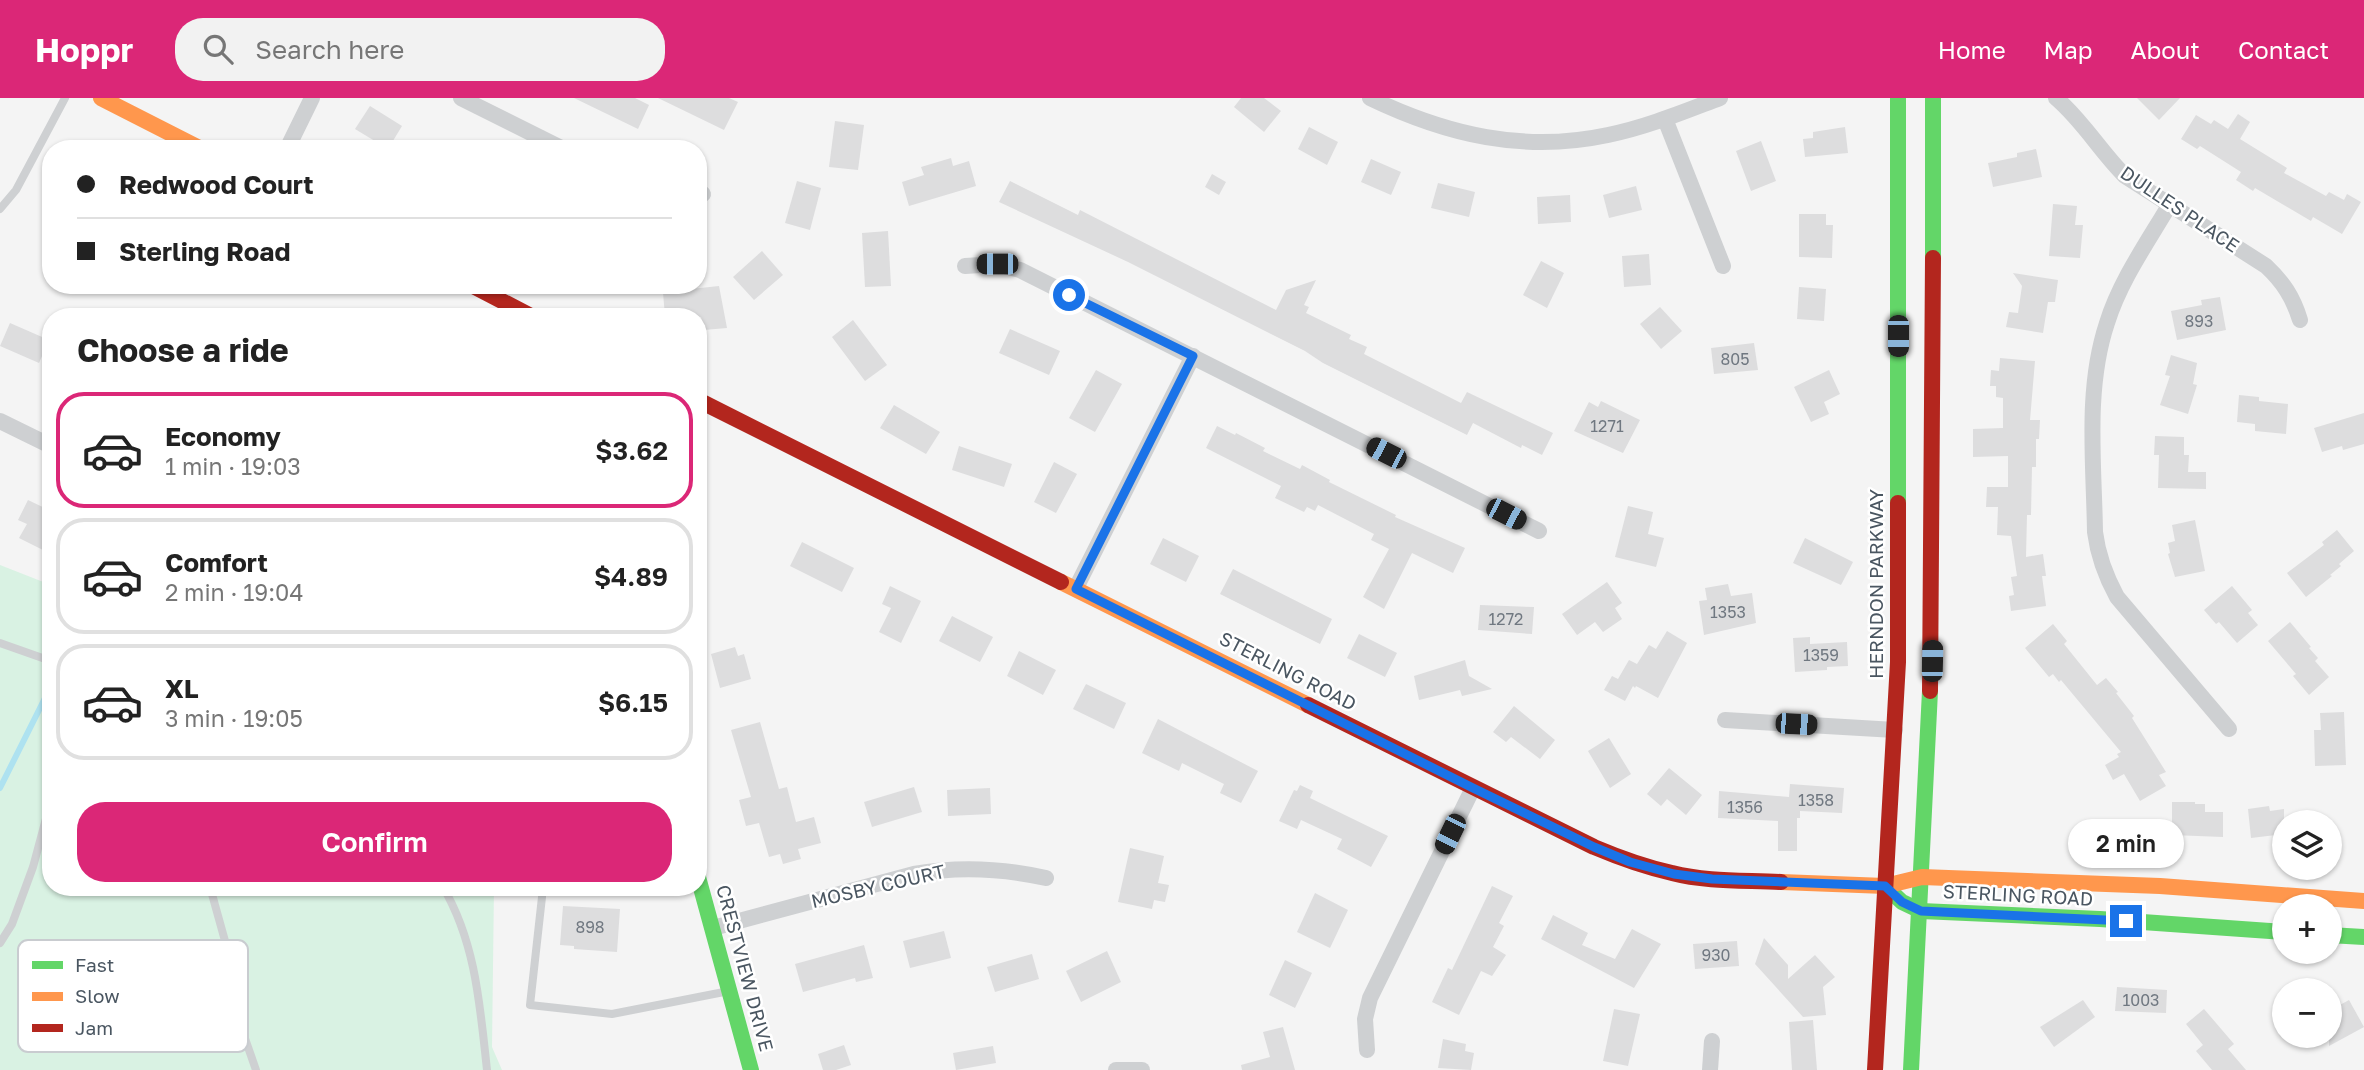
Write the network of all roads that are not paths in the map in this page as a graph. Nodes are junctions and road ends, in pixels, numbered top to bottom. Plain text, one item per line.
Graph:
1 (65, 98) edge
2 (101, 98) edge
3 (312, 98) edge
4 (461, 98) edge
5 (1370, 98) edge
6 (1720, 98) edge
7 (1898, 98) edge
8 (1933, 98) edge
9 (2056, 98) edge
10 (1665, 119) junction
11 (43, 140) edge
12 (183, 140) edge
13 (291, 140) edge
14 (545, 140) edge
15 (42, 141) edge
16 (2170, 204) junction
17 (0, 209) edge
18 (965, 266) dead end
19 (1723, 266) dead end
20 (489, 294) edge
21 (516, 308) edge
22 (2300, 320) dead end
23 (1193, 356) junction
24 (707, 404) edge
25 (0, 421) edge
26 (42, 442) edge
27 (1539, 531) dead end
28 (1076, 589) junction
29 (0, 643) edge
30 (42, 658) edge
31 (1725, 720) dead end
32 (2229, 729) dead end
33 (1895, 730) junction
34 (1473, 788) junction
35 (42, 834) edge
36 (1922, 877) junction
37 (1046, 878) dead end
38 (1885, 886) junction
39 (213, 896) edge
40 (448, 896) edge
41 (704, 896) edge
42 (542, 897) dead end
43 (2364, 901) edge
44 (1921, 911) junction
45 (713, 928) junction
46 (2272, 931) edge
47 (2342, 936) edge
48 (2364, 937) edge
49 (225, 940) edge
50 (0, 943) edge
51 (729, 990) junction
52 (1712, 1041) dead end
53 (248, 1047) edge
54 (1367, 1049) dead end
55 (256, 1070) edge
56 (487, 1070) edge
57 (751, 1070) edge
58 (1116, 1070) edge
59 (1142, 1070) edge
60 (1710, 1070) edge
61 (1875, 1070) edge
62 (1911, 1070) edge

1 - 11 lane
2 - 12 main road
3 - 13 street
4 - 14 street
5 - 10 street
6 - 10 street
7 - 33 main road, HERNDON PARKWAY
8 - 36 main road
9 - 16 street, DULLES PLACE
10 - 19 street
15 - 17 lane
16 - 22 street, DULLES PLACE
16 - 32 street
18 - 23 street
20 - 21 main road
23 - 27 street
23 - 28 street
24 - 28 main road, STERLING ROAD
25 - 26 street
28 - 34 main road, STERLING ROAD
29 - 30 lane
31 - 33 street
33 - 38 main road, HERNDON PARKWAY
34 - 38 main road, STERLING ROAD
34 - 54 street
35 - 50 lane
36 - 38 main road, STERLING ROAD
36 - 43 main road, STERLING ROAD
36 - 44 main road
37 - 45 street, MOSBY COURT
38 - 44 main road, STERLING ROAD
38 - 61 main road, HERNDON PARKWAY
39 - 49 lane
40 - 56 lane
41 - 45 main road, CRESTVIEW DRIVE
42 - 51 lane
44 - 46 main road, STERLING ROAD
44 - 62 main road
45 - 51 main road, CRESTVIEW DRIVE
47 - 48 main road
51 - 57 main road, CRESTVIEW DRIVE
52 - 60 street
53 - 55 lane
58 - 59 street

